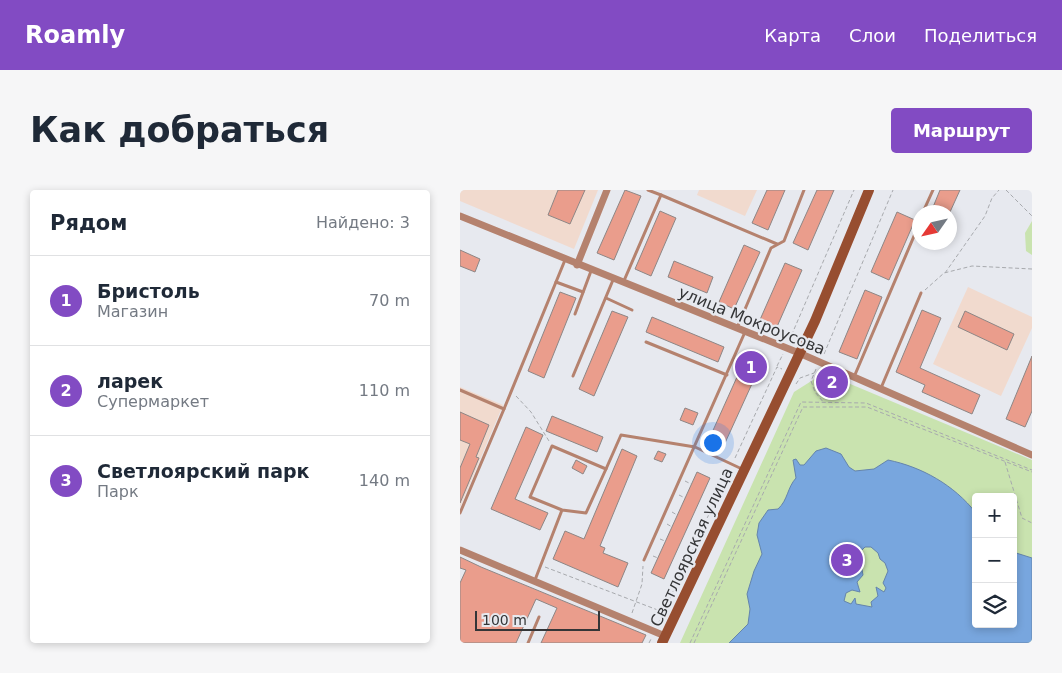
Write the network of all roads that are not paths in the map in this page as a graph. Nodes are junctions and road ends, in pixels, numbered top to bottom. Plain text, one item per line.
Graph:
1 (607, 190) edge
2 (650, 190) edge
3 (804, 190) edge
4 (869, 190) edge
5 (933, 190) edge
6 (661, 195) junction
7 (926, 205) edge
8 (460, 216) edge
9 (912, 241) edge
10 (777, 244) junction
11 (565, 260) junction
12 (577, 265) junction
13 (591, 271) junction
14 (613, 280) junction
15 (556, 282) junction
16 (623, 283) junction
17 (583, 292) junction
18 (921, 293) road end
19 (606, 298) junction
20 (632, 310) dead end
21 (575, 314) dead end
22 (737, 328) junction
23 (746, 332) junction
24 (646, 342) dead end
25 (799, 353) junction
26 (726, 375) junction
27 (573, 376) dead end
28 (854, 377) junction
29 (881, 389) junction
30 (460, 390) edge
31 (504, 409) junction
32 (695, 447) junction
33 (1032, 454) edge
34 (606, 469) junction
35 (744, 470) junction
36 (562, 510) junction
37 (460, 513) edge
38 (460, 550) edge
39 (644, 560) road end
40 (534, 581) junction
41 (539, 617) dead end
42 (664, 640) edge
43 (528, 643) edge

1 - 12 street
2 - 6 lane
3 - 10 lane
4 - 25 main road, Светлоярская улица
5 - 7 lane
6 - 10 lane
6 - 16 lane
8 - 11 street, улица Мокроусова
9 - 28 lane
10 - 22 lane
11 - 12 street, улица Мокроусова
11 - 15 lane
12 - 13 street, улица Мокроусова
13 - 14 street, улица Мокроусова
13 - 17 lane
14 - 16 street, улица Мокроусова
14 - 19 lane
15 - 17 lane
15 - 31 lane
16 - 22 street, улица Мокроусова
17 - 21 lane
18 - 29 lane
19 - 20 lane
19 - 27 lane
22 - 23 street, улица Мокроусова
23 - 25 street, улица Мокроусова
23 - 26 lane
24 - 26 lane
25 - 28 street, улица Мокроусова
25 - 35 main road, Светлоярская улица
26 - 32 lane
28 - 29 street, улица Мокроусова
29 - 33 street, улица Мокроусова
30 - 31 lane
31 - 37 lane
32 - 34 lane
32 - 35 lane
32 - 39 lane
34 - 36 lane
34 - 36 lane
35 - 42 main road, Светлоярская улица
36 - 40 lane
38 - 40 street
40 - 42 street
41 - 43 lane

